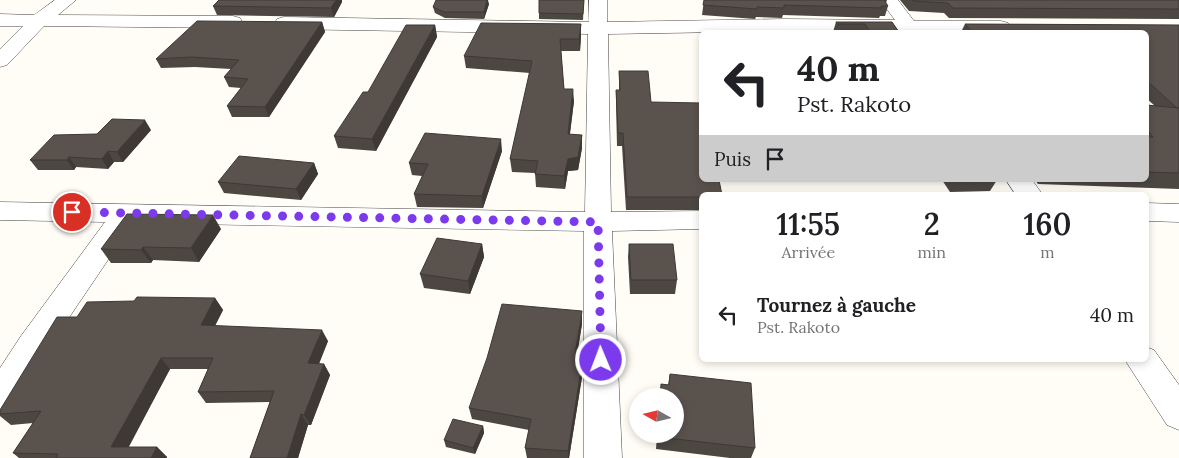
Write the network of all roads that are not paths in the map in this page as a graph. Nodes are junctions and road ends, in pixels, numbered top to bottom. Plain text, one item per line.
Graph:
1 (67, 0) edge
2 (598, 0) edge
3 (889, 0) edge
4 (40, 19) junction
5 (0, 20) edge
6 (249, 22) edge
7 (269, 23) edge
8 (1015, 27) edge
9 (597, 28) junction
10 (911, 30) edge
11 (0, 61) edge
12 (0, 211) edge
13 (1149, 212) edge
14 (126, 213) junction
15 (1179, 213) edge
16 (699, 220) edge
17 (598, 222) junction
18 (1143, 362) edge
19 (0, 398) edge
20 (1179, 414) edge
21 (603, 458) edge

1 - 4 street
2 - 9 street
3 - 10 street
4 - 5 street
4 - 6 street
4 - 11 street
7 - 9 street
8 - 10 street
9 - 10 street
9 - 17 street
12 - 14 street
13 - 15 street
14 - 17 street
14 - 19 street
16 - 17 street
17 - 21 street
18 - 20 street

